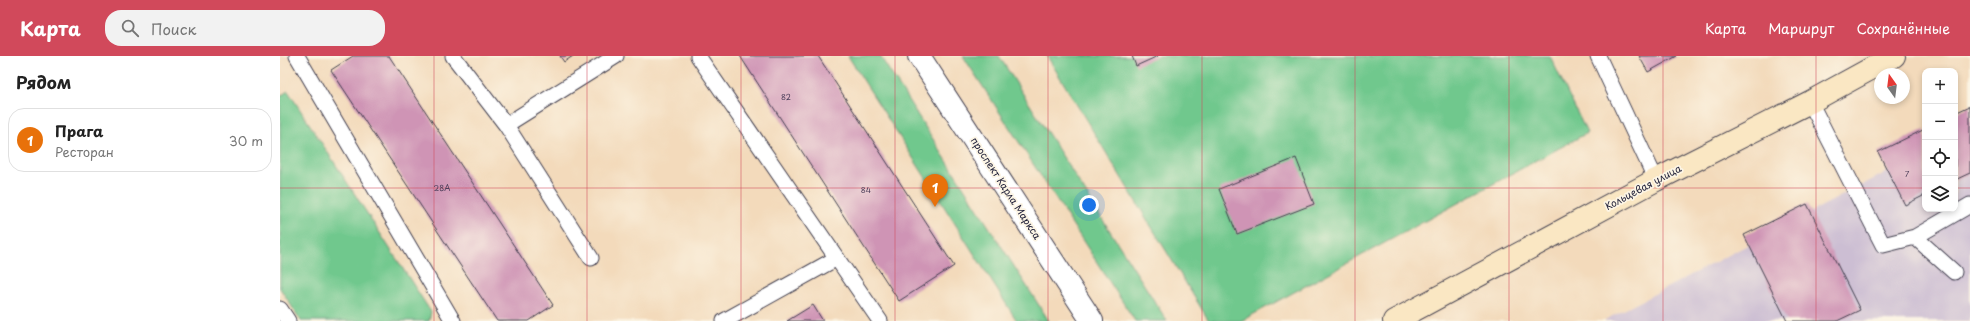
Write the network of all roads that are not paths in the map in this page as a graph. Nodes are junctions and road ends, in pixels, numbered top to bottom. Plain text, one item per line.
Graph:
1 (297, 56) edge
2 (453, 56) edge
3 (616, 56) edge
4 (698, 56) edge
5 (919, 56) edge
6 (1598, 56) edge
7 (1894, 56) edge
8 (1810, 102) junction
9 (506, 125) junction
10 (1656, 180) junction
11 (1970, 205) edge
12 (1915, 237) junction
13 (591, 258) dead end
14 (837, 258) junction
15 (1954, 272) dead end
16 (280, 309) edge
17 (288, 321) edge
18 (454, 321) edge
19 (724, 321) edge
20 (880, 321) edge
21 (1092, 321) edge
22 (1394, 321) edge

1 - 18 lane
2 - 9 lane
3 - 9 lane
4 - 14 lane
5 - 21 street, проспект Карла Маркса
6 - 10 lane
7 - 8 main road, Кольцевая улица
8 - 10 main road, Кольцевая улица
8 - 12 lane
9 - 13 lane
10 - 22 main road, Кольцевая улица
11 - 12 lane
12 - 15 lane
14 - 19 lane
14 - 20 lane
16 - 17 lane

